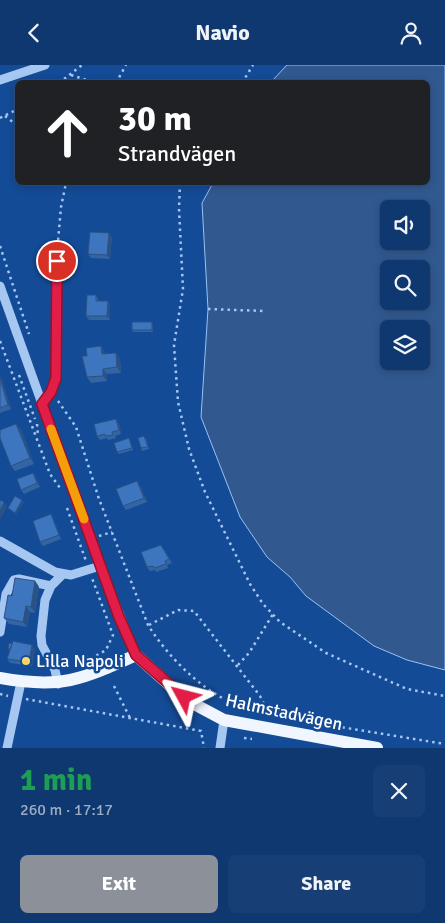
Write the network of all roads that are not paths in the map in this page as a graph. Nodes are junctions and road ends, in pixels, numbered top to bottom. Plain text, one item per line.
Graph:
1 (45, 65) edge
2 (0, 79) edge
3 (57, 261) road end
4 (0, 286) edge
5 (42, 404) junction
6 (0, 541) edge
7 (100, 566) junction
8 (63, 574) junction
9 (51, 586) junction
10 (0, 632) edge
11 (136, 655) junction
12 (0, 678) edge
13 (21, 682) junction
14 (58, 684) junction
15 (224, 720) junction
16 (7, 748) edge
17 (220, 748) edge
18 (378, 748) edge

1 - 2 street
3 - 5 street
4 - 5 street
5 - 7 street
6 - 8 street
7 - 8 street
7 - 11 street
8 - 9 street
9 - 10 street
9 - 14 street
11 - 14 main road
11 - 15 main road, Halmstadvägen
12 - 13 main road
13 - 14 main road
13 - 16 street
15 - 17 street
15 - 18 main road, Halmstadvägen

